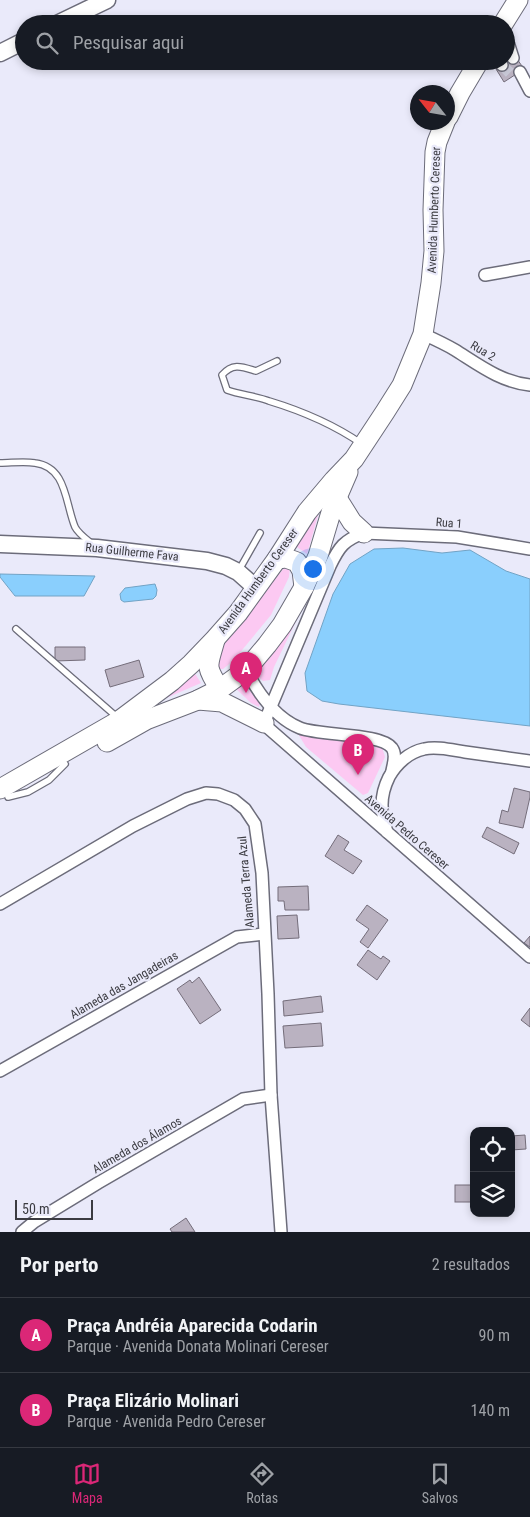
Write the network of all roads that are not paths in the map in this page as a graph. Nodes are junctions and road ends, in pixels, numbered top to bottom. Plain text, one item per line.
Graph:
1 (108, 0) edge
2 (518, 0) edge
3 (76, 15) edge
4 (509, 15) edge
5 (15, 46) edge
6 (0, 53) edge
7 (474, 70) edge
8 (517, 74) tunnel mouth
9 (530, 91) edge
10 (455, 103) edge
11 (442, 130) edge
12 (530, 267) edge
13 (485, 275) dead end
14 (424, 334) junction
15 (277, 360) dead end
16 (530, 385) edge
17 (358, 452) junction
18 (0, 463) edge
19 (337, 498) junction
20 (260, 533) dead end
21 (364, 533) junction
22 (0, 544) edge
23 (97, 548) junction
24 (530, 549) edge
25 (277, 559) junction
26 (238, 572) junction
27 (304, 587) junction
28 (256, 588) junction
29 (16, 628) dead end
30 (215, 639) junction
31 (246, 670) junction
32 (220, 688) junction
33 (198, 700) junction
34 (267, 715) junction
35 (120, 720) junction
36 (530, 761) edge
37 (392, 772) junction
38 (3, 796) edge
39 (381, 802) junction
40 (354, 804) junction
41 (388, 834) junction
42 (0, 904) edge
43 (264, 934) junction
44 (530, 957) edge
45 (0, 1071) edge
46 (271, 1095) junction
47 (22, 1232) edge
48 (281, 1232) edge

1 - 3 street
2 - 4 main road
5 - 6 street
7 - 10 main road
8 - 9 street
11 - 14 main road, Avenida Humberto Cereser
12 - 13 street
14 - 16 street, Rua 2
14 - 17 main road, Avenida Humberto Cereser
15 - 17 lane
17 - 19 main road, Avenida Humberto Cereser
17 - 25 main road, Avenida Humberto Cereser
18 - 23 lane
19 - 21 main road
19 - 27 main road, Avenida Humberto Cereser
20 - 26 lane
21 - 24 street, Rua 1
21 - 34 street
22 - 23 street, Rua Guilherme Fava
23 - 26 street, Rua Guilherme Fava
25 - 27 main road
25 - 28 main road, Avenida Humberto Cereser
26 - 28 street, Rua Guilherme Fava
27 - 31 main road, Avenida Humberto Cereser
28 - 30 main road, Avenida Humberto Cereser
29 - 35 lane
30 - 32 main road
30 - 35 main road, Avenida Humberto Cereser
31 - 32 main road, Avenida Humberto Cereser
31 - 34 street
32 - 33 main road, Avenida Humberto Cereser
32 - 34 street, Avenida Pedro Cereser
33 - 34 main road
33 - 38 main road, Avenida Humberto Cereser
34 - 37 street
34 - 40 street, Avenida Pedro Cereser
35 - 38 main road, Avenida Humberto Cereser
36 - 37 street
37 - 39 street
39 - 40 street
39 - 41 street
40 - 41 street, Avenida Pedro Cereser
41 - 44 street, Avenida Pedro Cereser
42 - 43 street, Alameda Terra Azul
43 - 45 street, Alameda das Jangadeiras
43 - 46 street, Alameda Terra Azul
46 - 47 street, Alameda dos Álamos
46 - 48 street, Alameda Terra Azul

